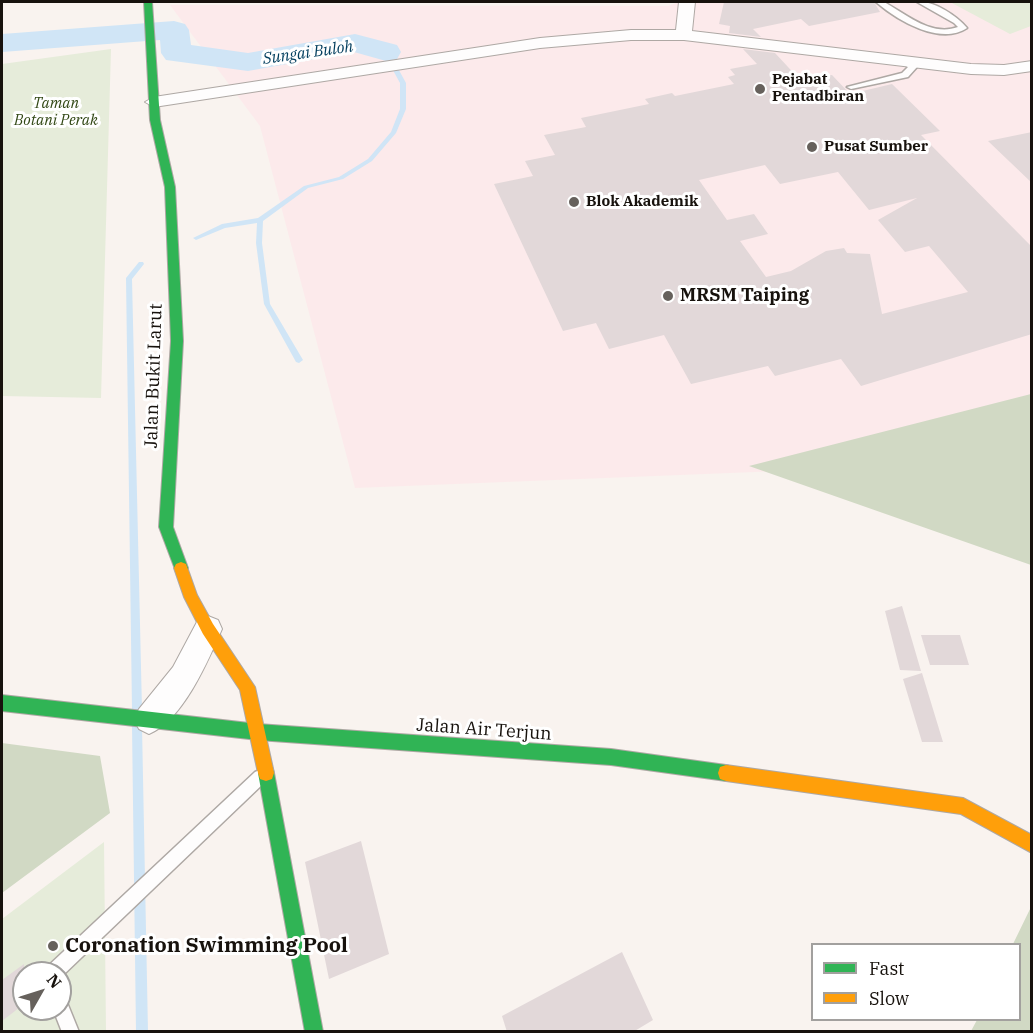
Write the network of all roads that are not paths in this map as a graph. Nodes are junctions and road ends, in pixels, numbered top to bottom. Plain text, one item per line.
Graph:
1 (149, 2) edge
2 (687, 2) edge
3 (880, 2) edge
4 (921, 2) edge
5 (684, 35) junction
6 (906, 62) junction
7 (1032, 66) edge
8 (851, 87) dead end
9 (153, 102) junction
10 (208, 629) junction
11 (2, 703) edge
12 (149, 719) junction
13 (258, 732) junction
14 (265, 772) junction
15 (1032, 845) edge
16 (66, 961) edge
17 (314, 1032) edge

1 - 9 street, Jalan Bukit Larut
2 - 5 street
3 - 4 lane
5 - 6 street
5 - 9 street
6 - 7 street
6 - 8 lane
9 - 10 street, Jalan Bukit Larut
10 - 12 street
10 - 13 street, Jalan Bukit Larut
11 - 12 street, Jalan Air Terjun
12 - 13 street, Jalan Air Terjun
13 - 14 street, Jalan Bukit Larut
13 - 15 street, Jalan Air Terjun
14 - 16 lane
14 - 17 street, Jalan Bukit Larut

